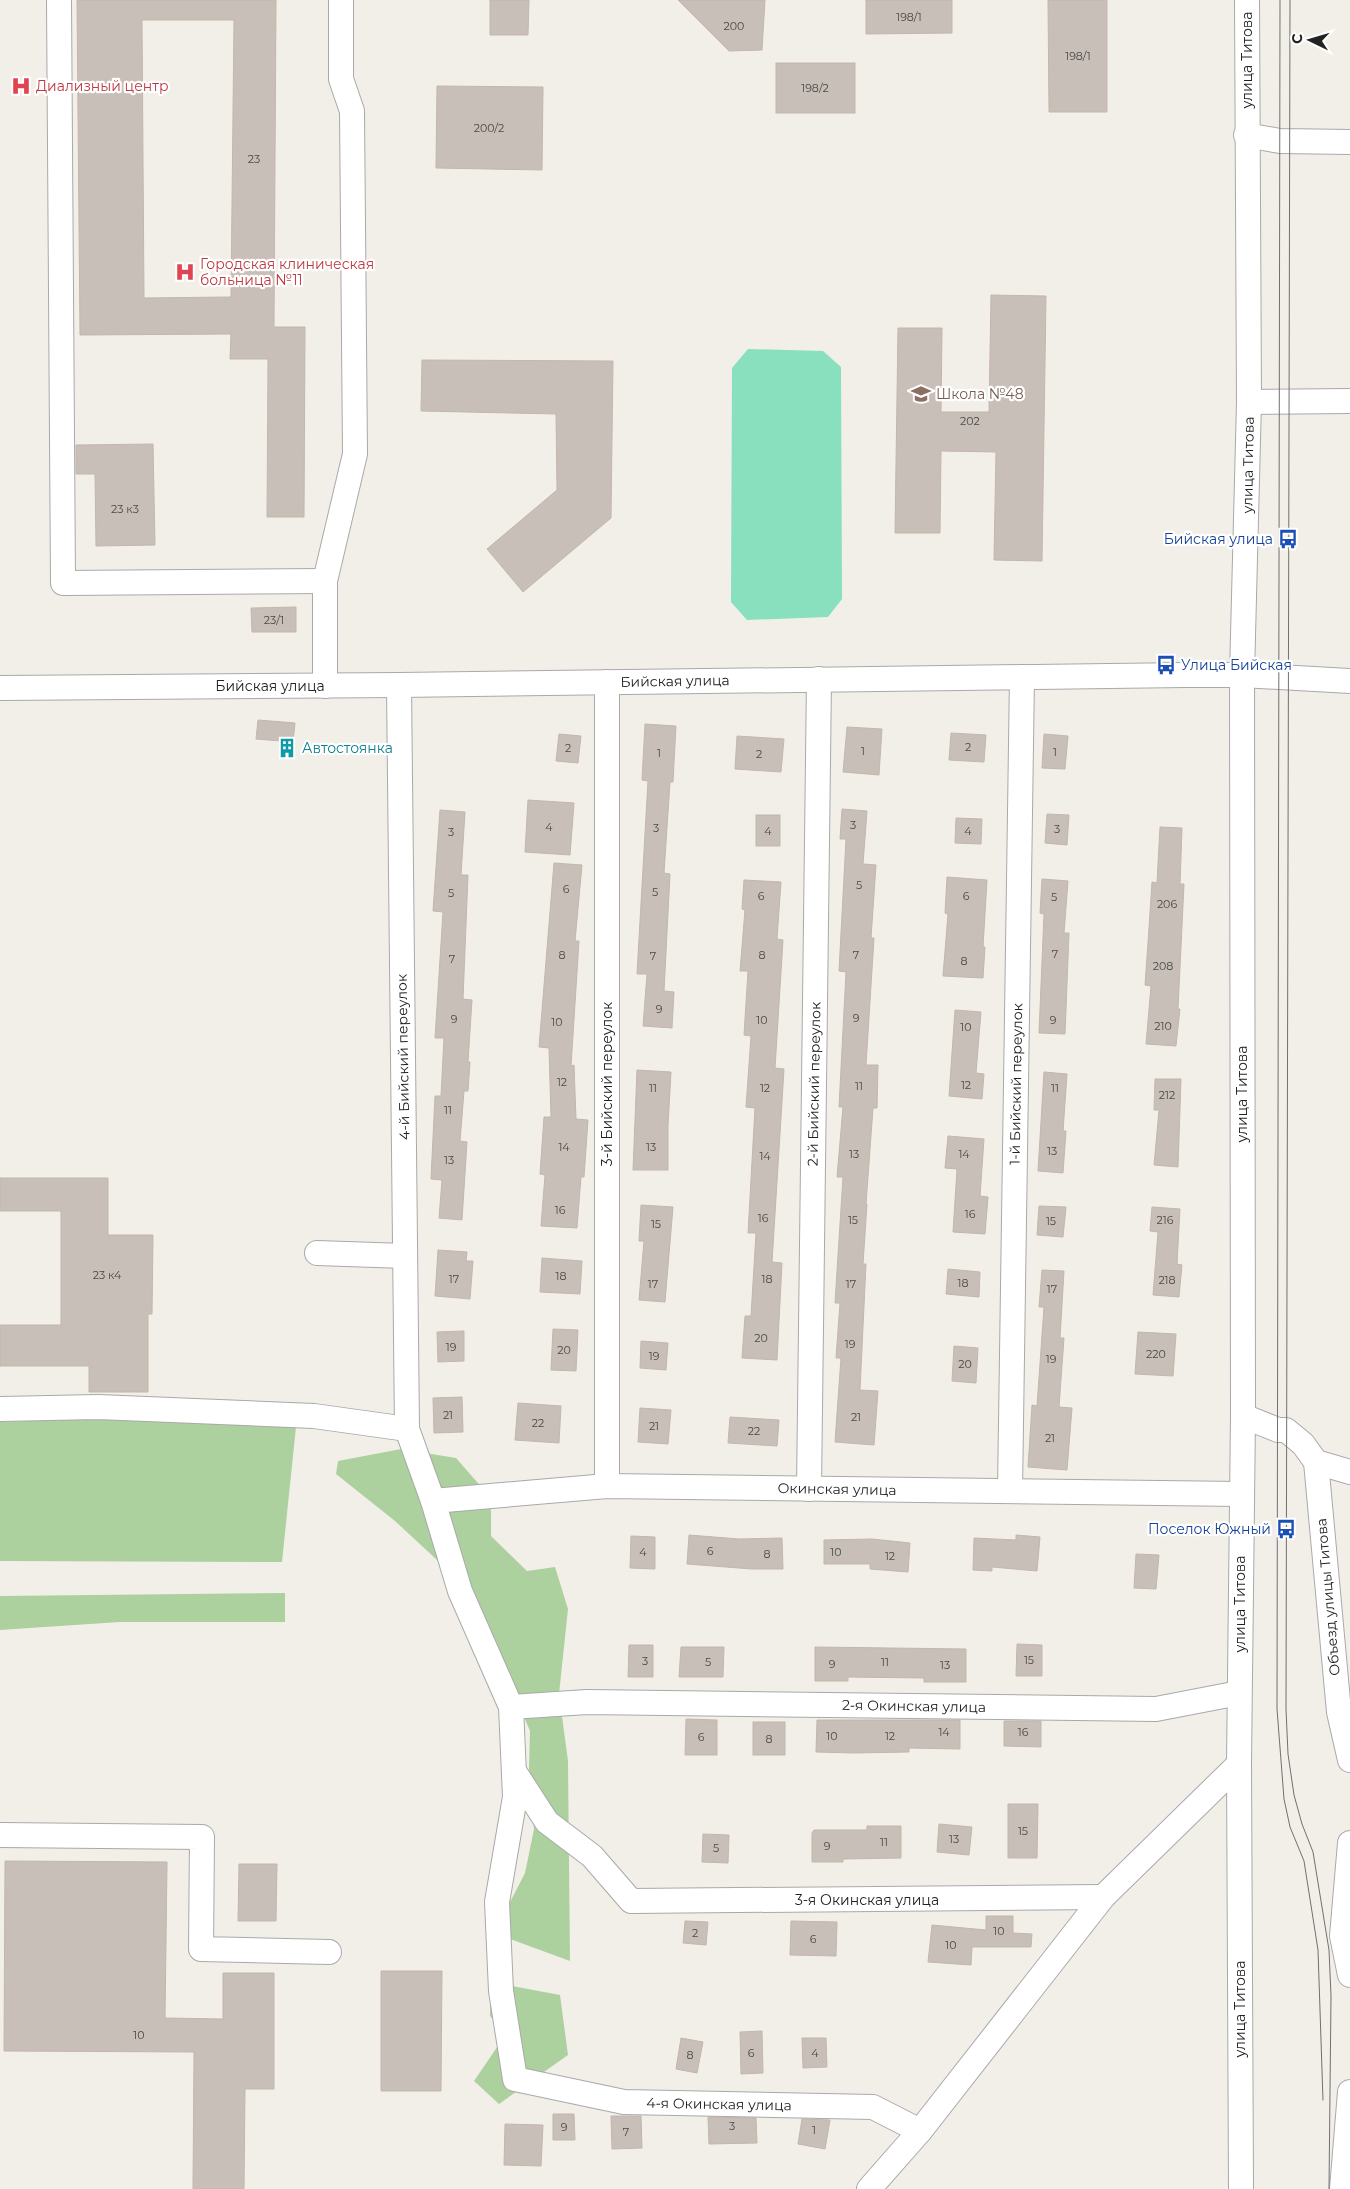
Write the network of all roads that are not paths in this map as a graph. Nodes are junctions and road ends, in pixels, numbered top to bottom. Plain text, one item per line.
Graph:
1 (59, 0) edge
2 (341, 0) edge
3 (1247, 0) edge
4 (1246, 135) junction
5 (1350, 142) edge
6 (1350, 401) edge
7 (1249, 402) junction
8 (324, 581) junction
9 (1242, 675) junction
10 (1022, 676) junction
11 (819, 679) junction
12 (1350, 681) edge
13 (607, 682) junction
14 (399, 685) junction
15 (325, 686) junction
16 (0, 688) edge
17 (317, 1253) dead end
18 (405, 1256) junction
19 (0, 1409) edge
20 (1243, 1416) junction
21 (407, 1429) junction
22 (1316, 1462) junction
23 (1350, 1472) edge
24 (607, 1486) junction
25 (810, 1489) junction
26 (1010, 1491) junction
27 (1241, 1494) junction
28 (433, 1501) junction
29 (1239, 1693) junction
30 (511, 1707) junction
31 (1350, 1760) edge
32 (1238, 1764) junction
33 (514, 1771) junction
34 (0, 1835) edge
35 (1350, 1843) edge
36 (1102, 1897) junction
37 (329, 1952) dead end
38 (1350, 1975) edge
39 (1350, 2092) edge
40 (920, 2132) junction
41 (869, 2189) edge
42 (1241, 2189) edge
43 (1342, 2189) edge

1 - 8 street
2 - 8 street
3 - 4 street, улица Титова
4 - 5 street
4 - 7 street, улица Титова
6 - 7 street
7 - 9 street, улица Титова
8 - 15 street
9 - 10 street, Бийская улица
9 - 12 street, Бийская улица
9 - 20 street, улица Титова
10 - 11 street, Бийская улица
10 - 26 street, 1-й Бийский переулок
11 - 13 street, Бийская улица
11 - 25 street, 2-й Бийский переулок
13 - 14 street, Бийская улица
13 - 24 street, 3-й Бийский переулок
14 - 15 street, Бийская улица
14 - 18 street, 4-й Бийский переулок
15 - 16 street, Бийская улица
17 - 18 street
18 - 21 street, 4-й Бийский переулок
19 - 21 street
20 - 22 street
20 - 27 street, улица Титова
21 - 28 street, 4-й Бийский переулок
22 - 23 street
22 - 31 street, Объезд улицы Титова
24 - 25 street, Окинская улица
24 - 28 street, Окинская улица
25 - 26 street, Окинская улица
26 - 27 street, Окинская улица
27 - 29 street, улица Титова
28 - 30 street, 4-й Бийский переулок
29 - 30 street, 2-я Окинская улица
29 - 32 street, улица Титова
30 - 33 street
32 - 36 street
32 - 42 street, улица Титова
33 - 36 street, 3-я Окинская улица
33 - 40 street, 4-я Окинская улица
34 - 37 street
35 - 38 street
36 - 40 street
39 - 43 street
40 - 41 street

